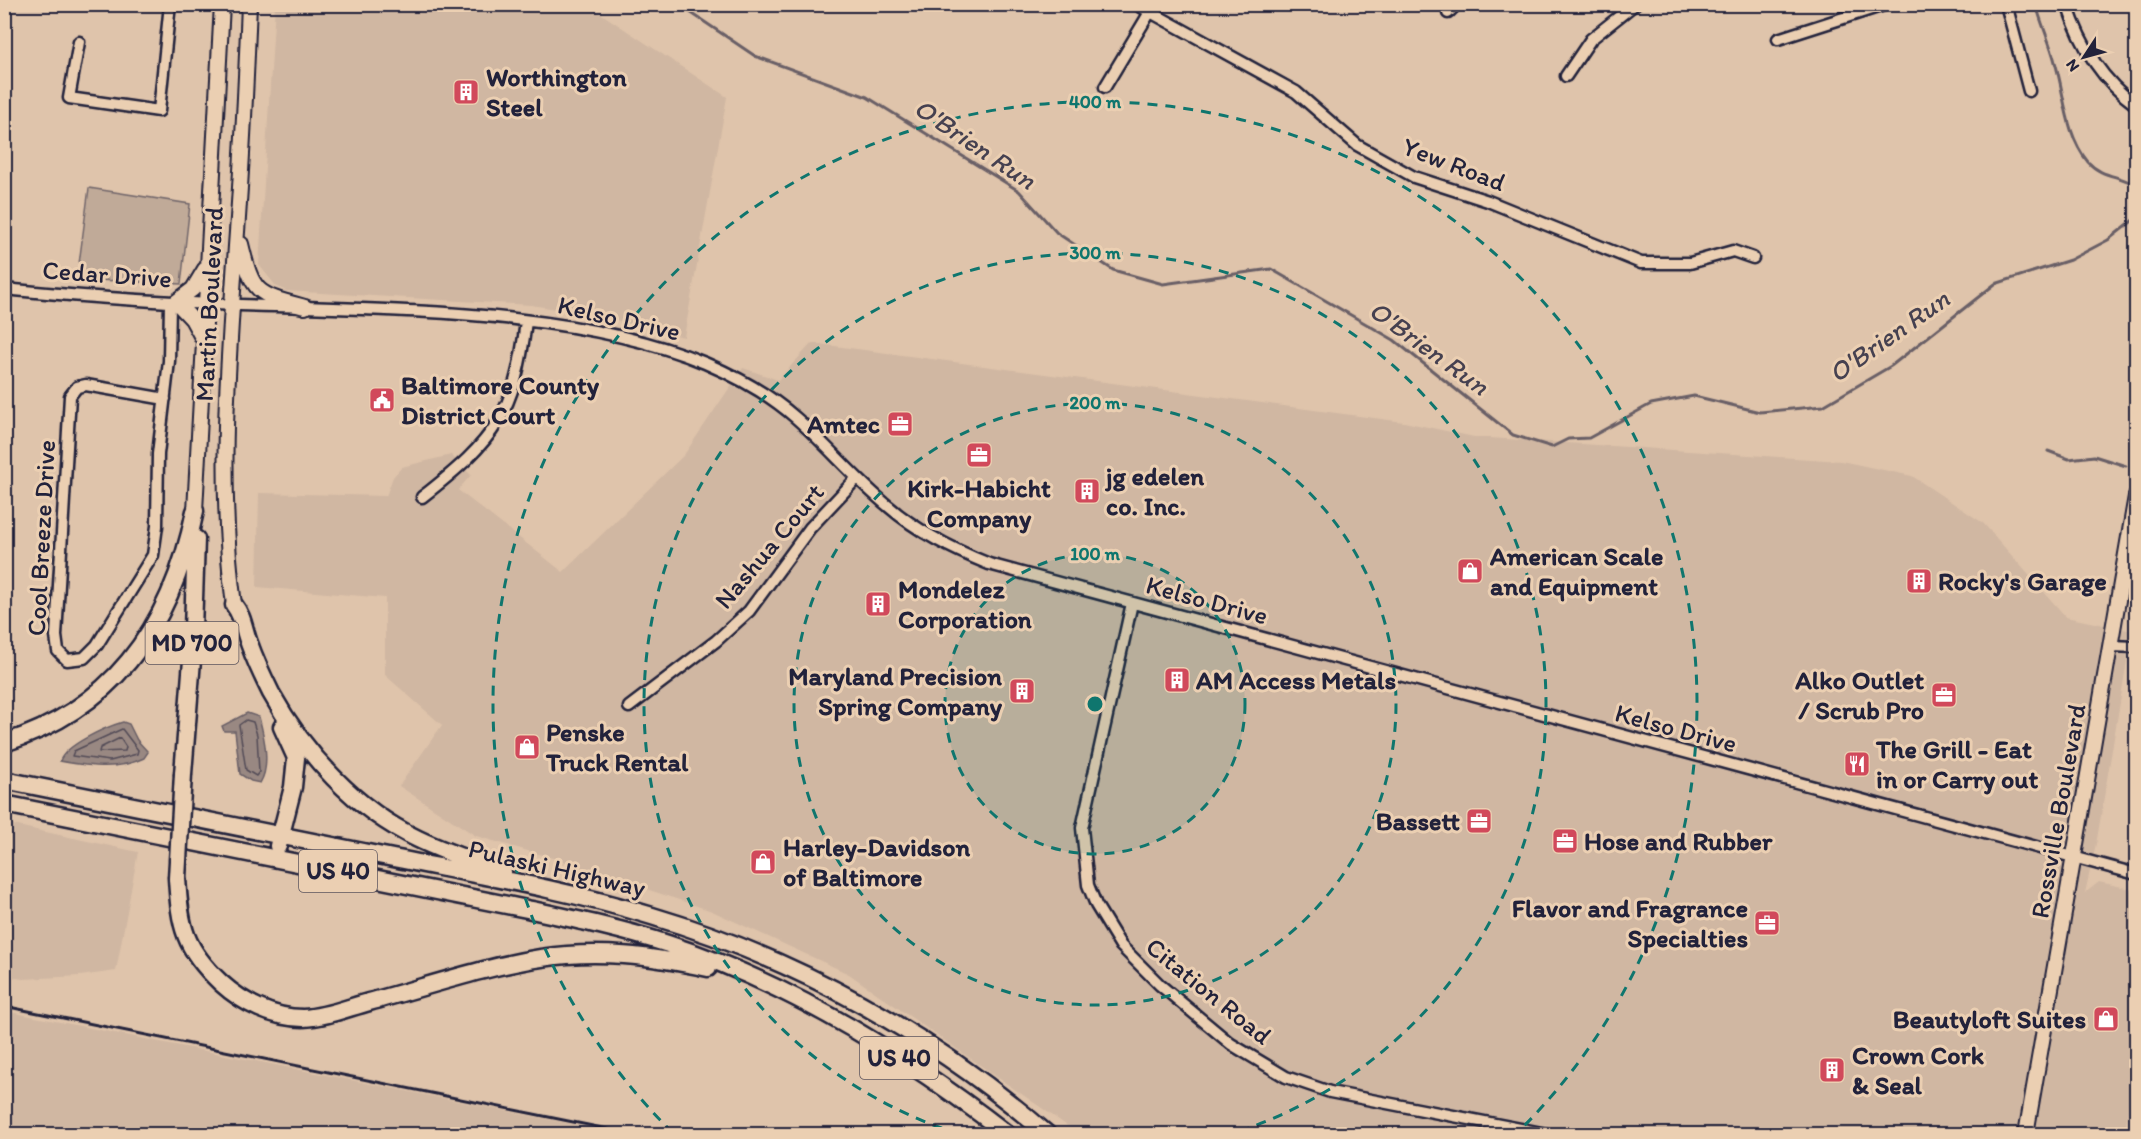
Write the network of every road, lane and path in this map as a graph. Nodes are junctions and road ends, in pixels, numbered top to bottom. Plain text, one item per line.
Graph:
1 (170, 4) edge
2 (222, 4) edge
3 (249, 4) edge
4 (1136, 4) edge
5 (1457, 4) edge
6 (1635, 4) edge
7 (1887, 4) edge
8 (2006, 4) edge
9 (2067, 4) edge
10 (1150, 12) junction
11 (1448, 13) dead end
12 (1778, 39) dead end
13 (79, 42) dead end
14 (1566, 76) dead end
15 (1105, 87) dead end
16 (2029, 91) dead end
17 (2136, 105) edge
18 (238, 228) junction
19 (208, 257) junction
20 (1753, 258) dead end
21 (4, 289) edge
22 (173, 302) junction
23 (206, 304) junction
24 (232, 305) junction
25 (304, 307) junction
26 (526, 321) junction
27 (204, 340) junction
28 (165, 399) junction
29 (856, 479) junction
30 (2136, 496) edge
31 (422, 497) dead end
32 (195, 511) junction
33 (1132, 603) junction
34 (234, 605) junction
35 (2111, 646) junction
36 (2136, 647) edge
37 (629, 707) dead end
38 (4, 743) edge
39 (4, 780) edge
40 (4, 804) edge
41 (280, 836) junction
42 (274, 858) junction
43 (2074, 858) junction
44 (2136, 874) edge
45 (561, 892) junction
46 (770, 959) junction
47 (756, 979) junction
48 (1007, 1134) edge
49 (1047, 1134) edge
50 (1546, 1134) edge
51 (2026, 1134) edge

1 - 13 street
2 - 19 main road, Martin Boulevard / MD 700
3 - 18 main road, Martin Boulevard / MD 700
4 - 10 street, Yew Road
5 - 11 street
6 - 14 street
7 - 12 street
8 - 16 street
9 - 17 street
10 - 15 street
10 - 20 street, Yew Road
18 - 24 main road, Martin Boulevard / MD 700
18 - 25 main road
19 - 22 main road
19 - 23 main road, Martin Boulevard / MD 700
21 - 22 street, Cedar Drive
22 - 23 street, Cedar Drive
22 - 27 main road
22 - 28 street, Cool Breeze Drive
23 - 24 street, Kelso Drive
23 - 27 main road, Martin Boulevard / MD 700
24 - 25 street, Kelso Drive
24 - 34 main road, Martin Boulevard / MD 700
25 - 26 street, Kelso Drive
26 - 29 street, Kelso Drive
26 - 31 street
27 - 32 main road, Martin Boulevard / MD 700
28 - 28 street, Cool Breeze Drive
29 - 33 street, Kelso Drive
29 - 37 street, Nashua Court
30 - 35 main road, Rossville Boulevard
32 - 38 highway
32 - 47 highway, MD 700, bridge
33 - 43 street, Kelso Drive
33 - 50 street, Citation Road
34 - 41 highway, MD 700
34 - 45 highway
35 - 36 street
35 - 43 main road, Rossville Boulevard
39 - 41 highway, Pulaski Highway / US 40
40 - 42 highway, Pulaski Highway / US 40
41 - 42 highway
41 - 45 highway, Pulaski Highway / US 40
42 - 47 highway, Pulaski Highway / US 40
43 - 44 street, Kelso Drive
43 - 51 main road, Rossville Boulevard
45 - 46 highway, Pulaski Highway / US 40
46 - 47 highway
46 - 49 highway, Pulaski Highway / US 40
47 - 48 highway, Pulaski Highway / US 40

